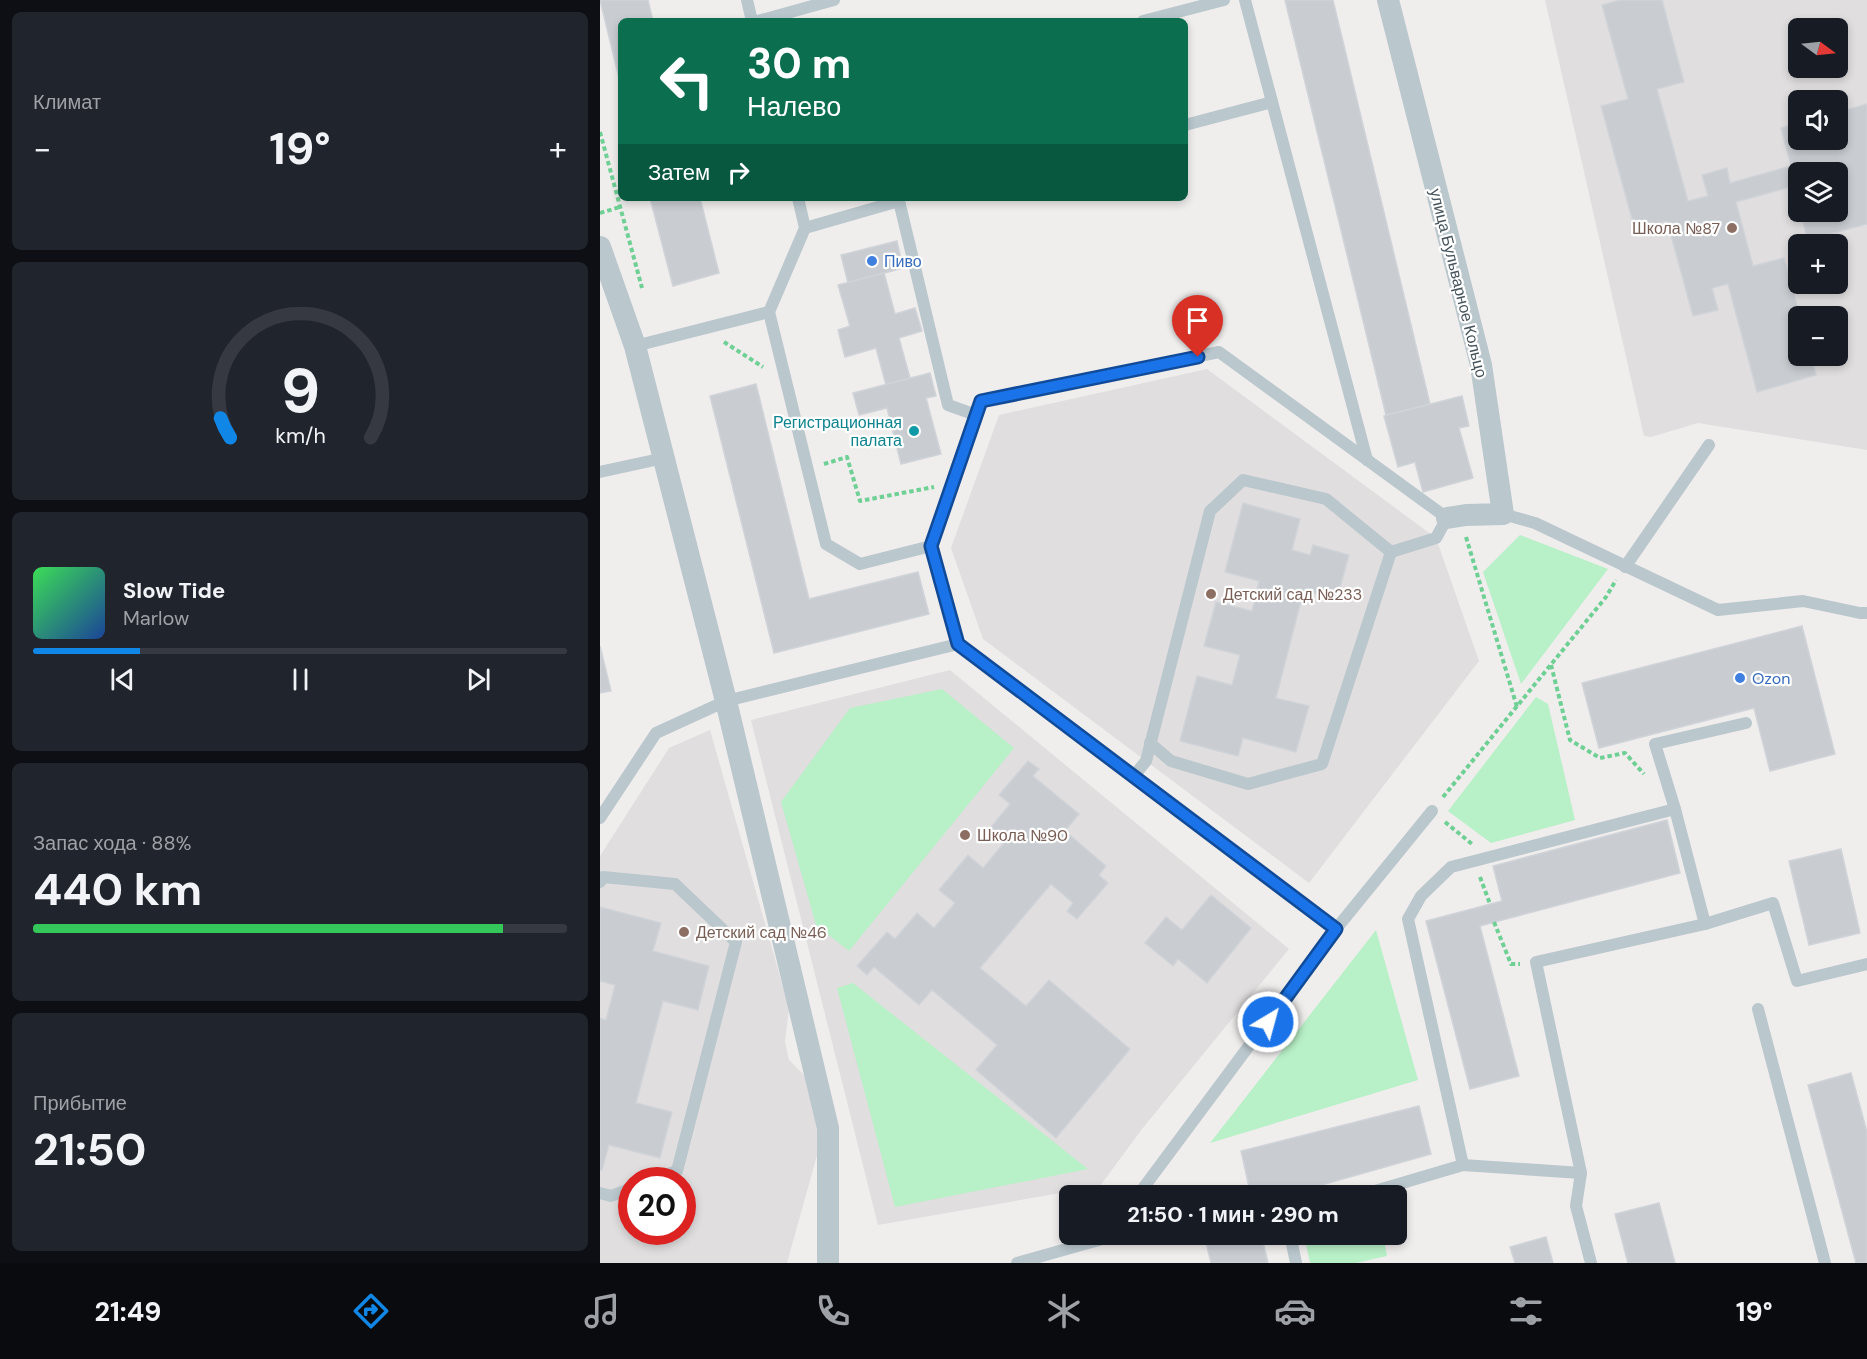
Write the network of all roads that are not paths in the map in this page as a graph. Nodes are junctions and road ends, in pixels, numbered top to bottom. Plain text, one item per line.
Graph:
1 (747, 0) edge
2 (834, 0) edge
3 (1224, 0) edge
4 (1245, 0) edge
5 (1388, 0) edge
6 (751, 18) edge
7 (769, 18) edge
8 (1155, 18) edge
9 (1272, 102) junction
10 (1188, 124) edge
11 (799, 201) edge
12 (901, 201) edge
13 (905, 201) edge
14 (805, 228) junction
15 (600, 247) edge
16 (769, 312) junction
17 (635, 346) junction
18 (976, 415) junction
19 (1709, 445) dead end
20 (664, 458) junction
21 (1367, 460) junction
22 (600, 472) edge
23 (1503, 514) junction
24 (1453, 517) junction
25 (931, 546) junction
26 (1391, 552) junction
27 (1625, 567) junction
28 (1867, 613) edge
29 (958, 644) junction
30 (726, 701) junction
31 (1746, 723) dead end
32 (1150, 743) junction
33 (1133, 777) junction
34 (1675, 809) junction
35 (1432, 811) road end
36 (600, 818) edge
37 (600, 882) edge
38 (1705, 924) junction
39 (1336, 929) junction
40 (1867, 964) edge
41 (1758, 1009) dead end
42 (1463, 1165) junction
43 (678, 1167) edge
44 (1581, 1173) junction
45 (1147, 1185) edge
46 (1395, 1185) edge
47 (600, 1193) edge
48 (618, 1193) edge
49 (1081, 1245) edge
50 (1292, 1245) edge
51 (828, 1263) edge
52 (1017, 1263) edge
53 (1296, 1263) edge
54 (1591, 1263) edge
55 (1825, 1263) edge

1 - 6 lane
2 - 7 lane
3 - 8 lane
4 - 9 lane
5 - 23 street, улица Бульварное Кольцо
9 - 10 lane
9 - 21 lane
11 - 14 lane
12 - 14 lane
13 - 18 lane
14 - 16 lane
15 - 17 street
16 - 17 lane
16 - 25 lane
17 - 20 street
18 - 21 lane
18 - 25 lane
19 - 27 lane
20 - 22 lane
20 - 30 street
21 - 24 lane
23 - 24 street
23 - 27 lane
24 - 26 lane
25 - 29 lane
26 - 32 lane
26 - 32 lane
27 - 28 lane
29 - 30 lane
29 - 33 lane
30 - 36 lane
30 - 51 street
31 - 34 lane
32 - 33 lane
33 - 39 lane
34 - 38 lane
34 - 42 lane
35 - 39 lane
37 - 43 lane
38 - 40 lane
38 - 44 lane
39 - 45 lane
41 - 55 lane
42 - 44 lane
42 - 46 lane
44 - 54 lane
47 - 48 lane
49 - 52 lane
50 - 53 lane

